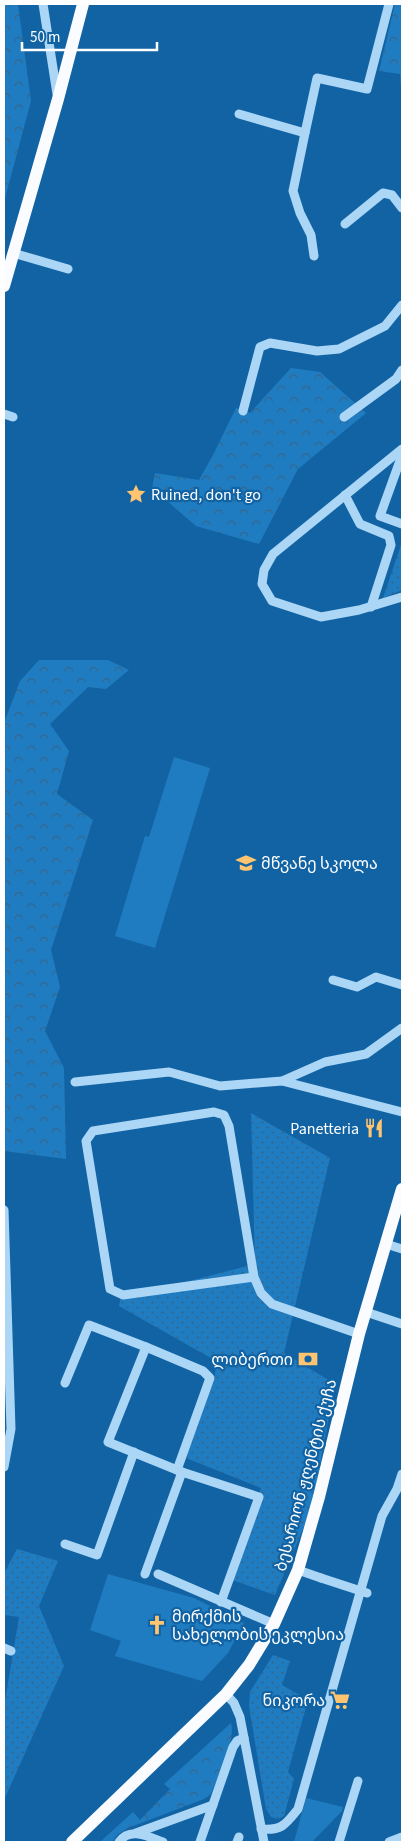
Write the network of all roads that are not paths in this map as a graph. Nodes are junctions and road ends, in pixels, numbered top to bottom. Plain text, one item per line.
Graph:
1 (43, 4) edge
2 (83, 4) edge
3 (389, 4) edge
4 (58, 99) junction
5 (239, 114) dead end
6 (305, 133) junction
7 (402, 208) edge
8 (345, 224) dead end
9 (13, 253) junction
10 (314, 256) dead end
11 (68, 269) dead end
12 (4, 286) edge
13 (402, 304) edge
14 (402, 370) edge
15 (243, 411) dead end
16 (4, 414) edge
17 (13, 417) dead end
18 (344, 417) dead end
19 (402, 449) edge
20 (402, 455) edge
21 (345, 495) junction
22 (402, 524) edge
23 (402, 597) edge
24 (371, 607) junction
25 (333, 980) dead end
26 (402, 985) edge
27 (402, 1028) edge
28 (282, 1081) junction
29 (75, 1082) dead end
30 (402, 1112) edge
31 (402, 1189) edge
32 (4, 1210) edge
33 (386, 1244) junction
34 (402, 1249) edge
35 (254, 1277) junction
36 (366, 1312) junction
37 (402, 1324) edge
38 (359, 1334) junction
39 (146, 1347) junction
40 (65, 1383) dead end
41 (134, 1452) junction
42 (4, 1467) edge
43 (179, 1471) junction
44 (402, 1474) edge
45 (65, 1544) dead end
46 (298, 1570) junction
47 (145, 1574) dead end
48 (158, 1574) dead end
49 (367, 1593) dead end
50 (222, 1602) junction
51 (274, 1624) junction
52 (226, 1694) junction
53 (244, 1738) junction
54 (358, 1781) dead end
55 (214, 1805) junction
56 (261, 1829) junction
57 (136, 1833) junction
58 (402, 1837) edge
59 (72, 1842) edge
60 (119, 1842) edge
61 (163, 1842) edge
62 (200, 1842) edge
63 (264, 1842) edge
64 (340, 1842) edge
65 (389, 1842) edge

1 - 4 street
2 - 4 main road
3 - 6 street
4 - 9 main road
5 - 6 street
6 - 10 street
7 - 8 street
9 - 11 street
9 - 12 main road
13 - 15 street
14 - 18 street
16 - 17 street
19 - 21 street
20 - 22 street
21 - 24 street
21 - 24 street
23 - 24 street
25 - 26 street
27 - 28 street
28 - 29 street
28 - 30 street
31 - 33 main road, ბესარიონ ჟღენტის ქუჩა
32 - 42 street
33 - 34 street
33 - 36 main road, ბესარიონ ჟღენტის ქუჩა
35 - 35 street
35 - 38 street
36 - 37 street
36 - 38 main road, ბესარიონ ჟღენტის ქუჩა
38 - 46 main road, ბესარიონ ჟღენტის ქუჩა
39 - 40 street
39 - 41 street
39 - 43 street
41 - 43 street
41 - 45 street
43 - 47 street
43 - 50 street
44 - 56 street
46 - 49 street, bridge
46 - 51 main road, ბესარიონ ჟღენტის ქუჩა
48 - 50 street
50 - 51 street
51 - 52 main road, ბესარიონ ჟღენტის ქუჩა
52 - 53 street
52 - 59 main road, ბესარიონ ჟღენტის ქუჩა
53 - 55 street
53 - 56 street
54 - 64 street
55 - 57 street
55 - 62 street
56 - 63 street
57 - 60 street
57 - 61 street
58 - 65 street

